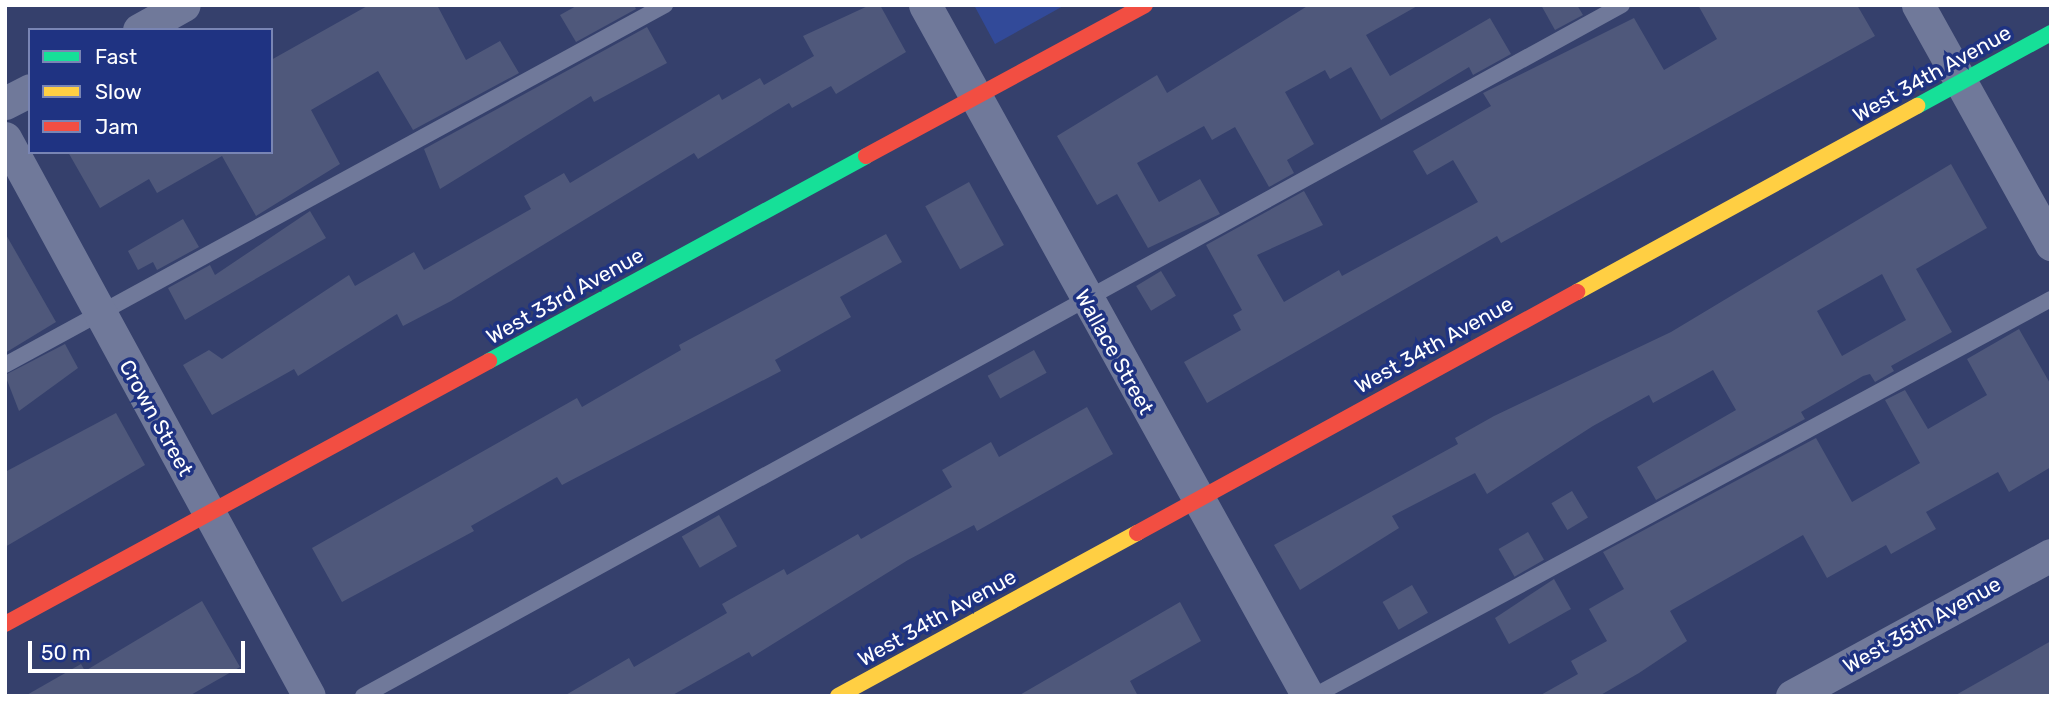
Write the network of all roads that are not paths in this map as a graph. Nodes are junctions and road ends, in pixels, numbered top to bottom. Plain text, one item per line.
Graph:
1 (184, 5) edge
2 (665, 5) edge
3 (925, 5) edge
4 (1145, 5) edge
5 (1622, 5) edge
6 (1918, 5) edge
7 (143, 28) edge
8 (2051, 33) edge
9 (1961, 82) junction
10 (28, 91) edge
11 (976, 97) junction
12 (5, 103) edge
13 (5, 138) edge
14 (2051, 244) edge
15 (2051, 299) edge
16 (1085, 300) junction
17 (98, 314) junction
18 (5, 365) edge
19 (1196, 499) junction
20 (208, 514) junction
21 (2051, 555) edge
22 (5, 624) edge
23 (309, 696) edge
24 (363, 696) edge
25 (838, 696) edge
26 (1308, 696) edge
27 (1314, 696) edge
28 (1792, 696) edge

1 - 7 street
2 - 17 lane
3 - 11 street, Wallace Street
4 - 11 street, West 33rd Avenue
5 - 16 lane
6 - 9 street
8 - 9 street, West 34th Avenue
9 - 14 street
9 - 19 street, West 34th Avenue
10 - 12 street
11 - 16 street, Wallace Street
11 - 20 street, West 33rd Avenue
13 - 17 street, Crown Street
15 - 27 lane
16 - 19 street, Wallace Street
16 - 24 lane
17 - 18 lane
17 - 20 street, Crown Street
19 - 25 street, West 34th Avenue
19 - 26 street, Wallace Street
20 - 22 street, West 33rd Avenue
20 - 23 street, Crown Street
21 - 28 street, West 35th Avenue

